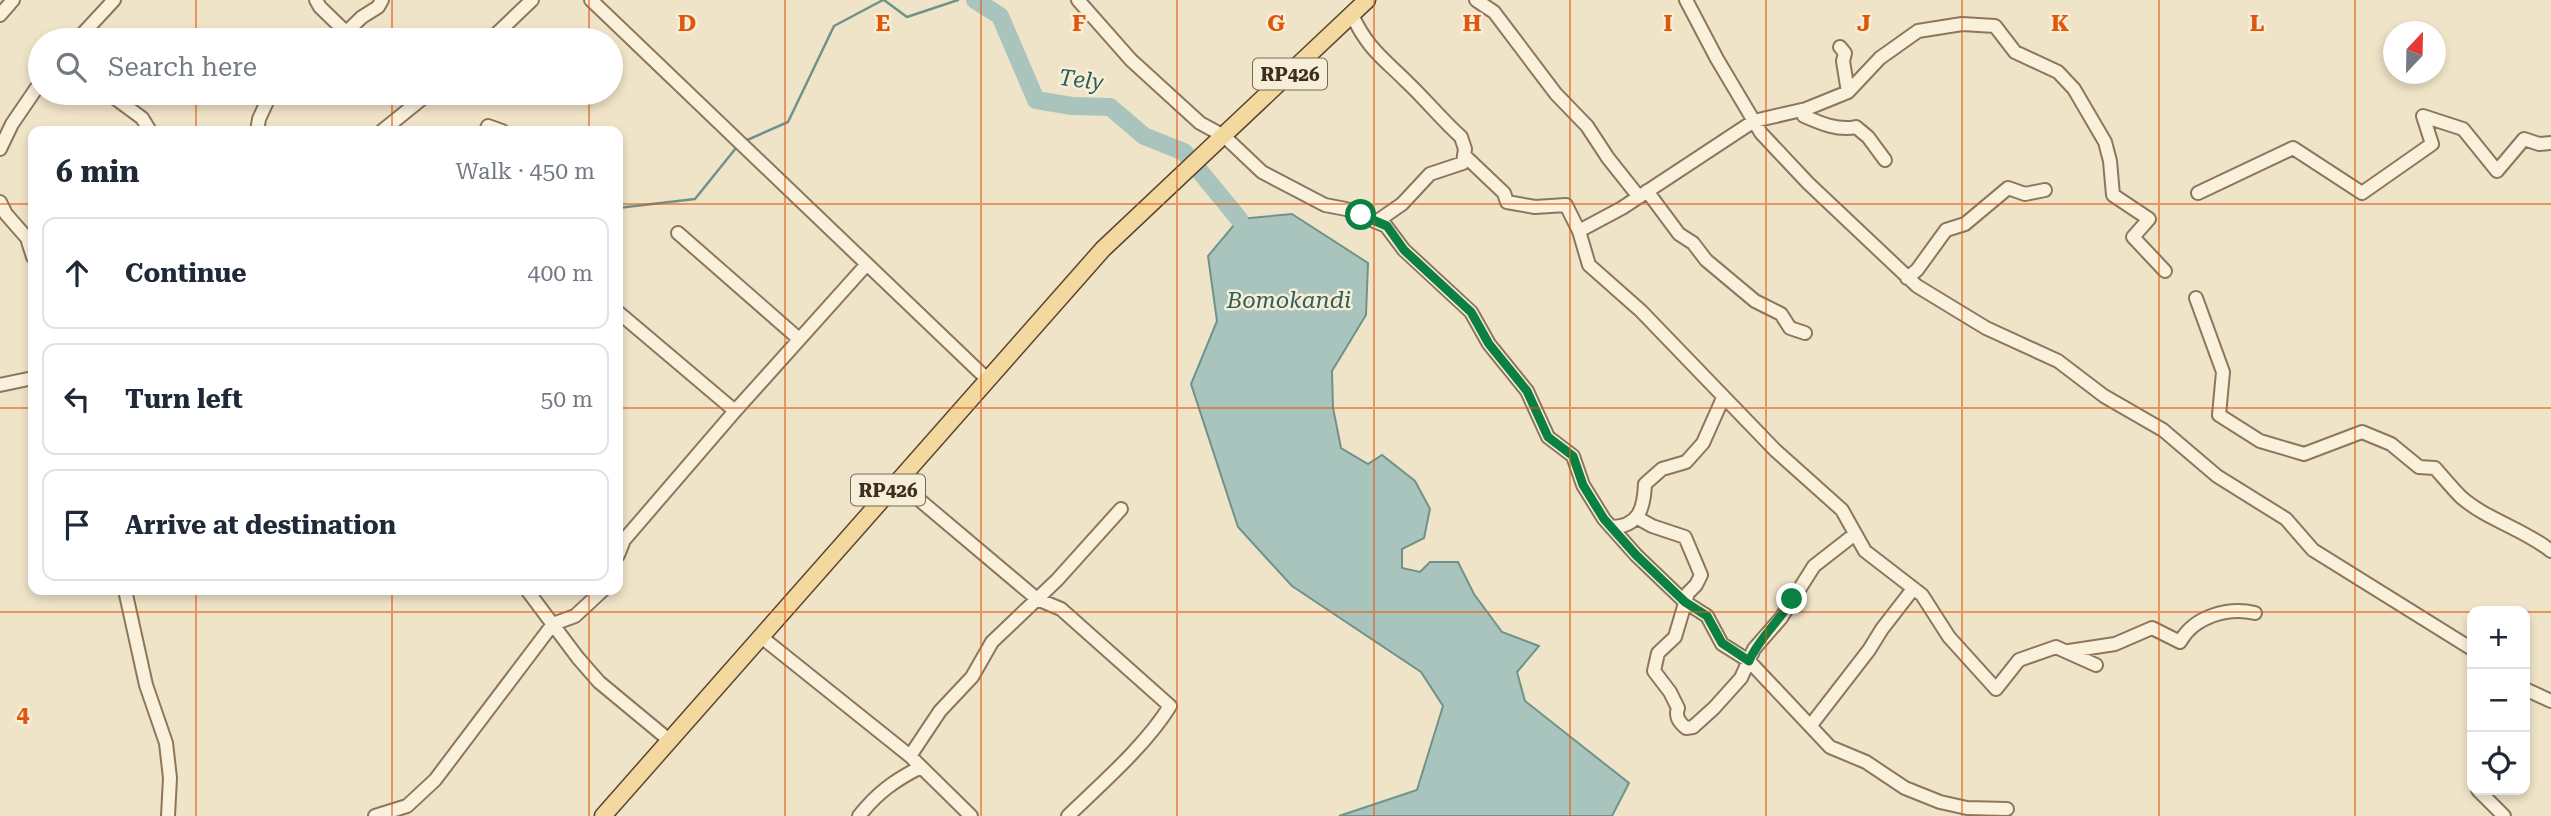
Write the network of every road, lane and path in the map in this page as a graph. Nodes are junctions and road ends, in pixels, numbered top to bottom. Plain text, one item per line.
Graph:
1 (13, 0) edge
2 (114, 0) edge
3 (316, 0) edge
4 (382, 0) edge
5 (533, 0) edge
6 (590, 0) edge
7 (1078, 0) edge
8 (1367, 0) edge
9 (1476, 0) edge
10 (1686, 0) edge
11 (0, 15) edge
12 (1352, 15) junction
13 (88, 28) edge
14 (338, 28) edge
15 (354, 28) edge
16 (503, 28) edge
17 (619, 28) edge
18 (623, 31) edge
19 (1840, 47) dead end
20 (1848, 92) junction
21 (28, 100) edge
22 (124, 105) edge
23 (266, 105) edge
24 (406, 105) edge
25 (1807, 109) junction
26 (1754, 121) junction
27 (147, 126) edge
28 (258, 126) edge
29 (387, 126) edge
30 (1217, 141) junction
31 (2551, 143) edge
32 (0, 149) edge
33 (1464, 155) junction
34 (1885, 160) dead end
35 (2045, 190) dead end
36 (2198, 193) dead end
37 (1643, 194) junction
38 (0, 202) edge
39 (0, 220) edge
40 (1376, 222) junction
41 (1579, 231) junction
42 (678, 233) dead end
43 (27, 238) junction
44 (28, 241) edge
45 (867, 264) junction
46 (2165, 271) dead end
47 (1908, 278) junction
48 (2196, 298) dead end
49 (623, 317) edge
50 (1805, 332) dead end
51 (799, 339) junction
52 (28, 379) edge
53 (987, 379) junction
54 (0, 385) edge
55 (1723, 398) junction
56 (735, 411) junction
57 (897, 481) junction
58 (1121, 509) dead end
59 (1636, 517) junction
60 (1611, 527) junction
61 (1855, 534) junction
62 (623, 538) edge
63 (2551, 551) edge
64 (1913, 589) junction
65 (126, 595) edge
66 (531, 595) edge
67 (598, 595) edge
68 (1037, 599) junction
69 (1685, 602) junction
70 (2255, 613) dead end
71 (553, 624) junction
72 (760, 636) junction
73 (2467, 645) edge
74 (2065, 651) junction
75 (1749, 661) junction
76 (2096, 665) dead end
77 (2530, 691) edge
78 (2551, 701) edge
79 (1811, 725) junction
80 (670, 740) junction
81 (910, 756) junction
82 (921, 767) junction
83 (2483, 795) edge
84 (2007, 809) dead end
85 (168, 816) edge
86 (375, 816) edge
87 (603, 816) edge
88 (859, 816) edge
89 (971, 816) edge
90 (1068, 816) edge
91 (2504, 816) edge

1 - 11 street
2 - 13 street
3 - 14 street
4 - 15 street
5 - 16 street
6 - 17 street
7 - 30 street
8 - 12 main road, RP426
9 - 37 street
10 - 26 street
12 - 30 main road, RP426
12 - 33 street
18 - 45 street
19 - 20 street
20 - 25 street
20 - 46 street
21 - 32 street
22 - 27 street
23 - 28 street
24 - 29 street
25 - 26 street
25 - 34 street
26 - 37 street
26 - 47 street
30 - 40 street
30 - 53 main road, RP426
31 - 36 street
33 - 40 street
33 - 41 street
35 - 47 street
37 - 41 street
37 - 50 street
38 - 43 street
39 - 43 street
40 - 60 street
41 - 55 street
42 - 51 street
43 - 44 street
45 - 51 street
45 - 53 street
47 - 73 street
48 - 63 street
49 - 56 street
51 - 56 street
52 - 54 street
53 - 57 main road, RP426
55 - 59 street
55 - 61 street
56 - 62 street
57 - 68 street
57 - 72 main road, RP426
58 - 68 street
59 - 60 street
59 - 69 street
60 - 69 street
61 - 64 street
61 - 75 street
64 - 74 street
64 - 79 street
65 - 85 street
66 - 71 street
67 - 71 street
68 - 81 street
68 - 90 street
69 - 75 street
69 - 75 street
70 - 74 street
71 - 80 street
71 - 86 street
72 - 80 main road, RP426
72 - 81 street
74 - 76 street
75 - 79 street
77 - 78 street
79 - 84 street
80 - 87 main road, RP426
81 - 82 street
82 - 88 street
82 - 89 street
83 - 91 street

